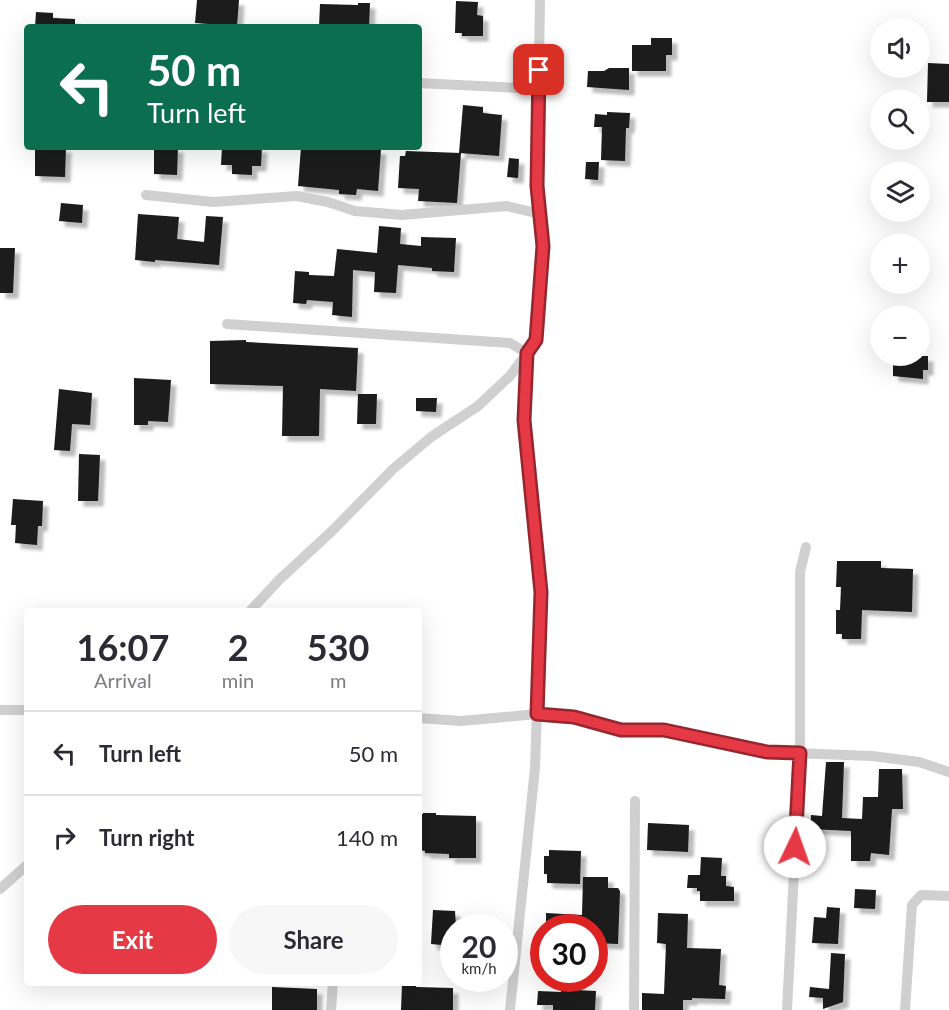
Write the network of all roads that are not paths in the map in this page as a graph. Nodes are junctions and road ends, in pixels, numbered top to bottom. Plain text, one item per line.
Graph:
1 (540, 0) edge
2 (422, 83) edge
3 (539, 89) junction
4 (146, 195) dead end
5 (540, 214) junction
6 (227, 324) dead end
7 (527, 353) junction
8 (806, 547) dead end
9 (253, 608) edge
10 (0, 710) edge
11 (24, 710) edge
12 (537, 714) junction
13 (422, 718) edge
14 (800, 753) junction
15 (949, 772) edge
16 (635, 801) dead end
17 (24, 868) edge
18 (0, 889) edge
19 (949, 896) edge
20 (333, 986) edge
21 (331, 1010) edge
22 (510, 1010) edge
23 (634, 1010) edge
24 (787, 1010) edge
25 (905, 1010) edge

1 - 3 street
2 - 3 street
3 - 5 street
4 - 5 street
5 - 7 street
6 - 7 street
7 - 9 street
7 - 12 street
8 - 14 street
10 - 11 street
12 - 13 street
12 - 14 street
12 - 22 street
14 - 15 street
14 - 24 street
16 - 23 street
17 - 18 street
19 - 25 street
20 - 21 street

